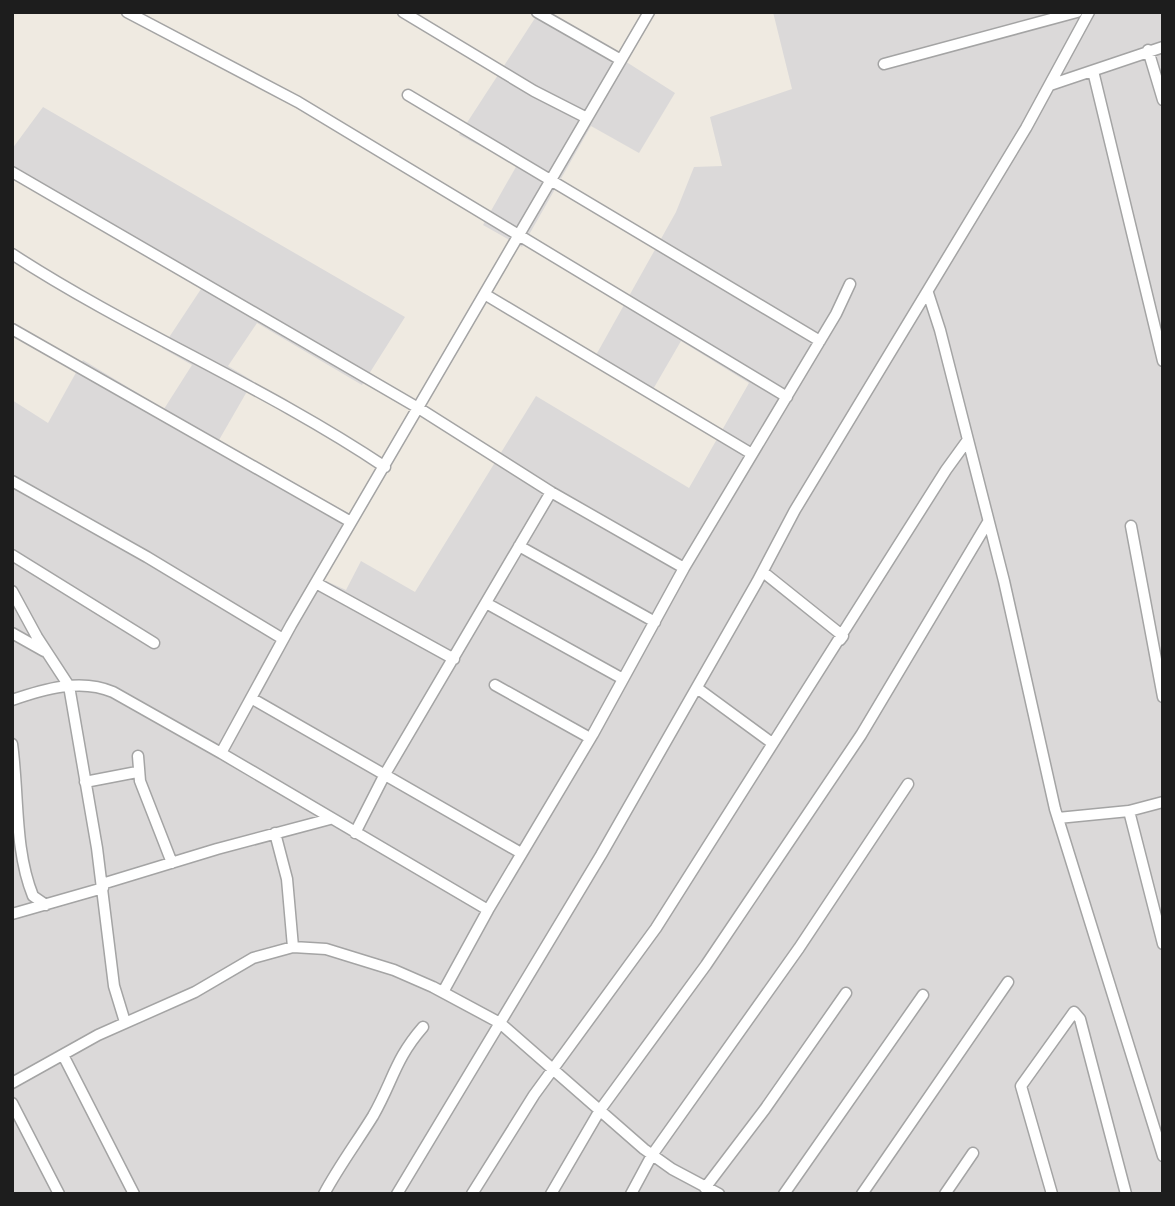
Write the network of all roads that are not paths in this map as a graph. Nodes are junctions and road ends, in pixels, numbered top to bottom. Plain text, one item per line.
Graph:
1 (127, 12) edge
2 (403, 12) edge
3 (537, 12) edge
4 (649, 12) edge
5 (1077, 12) edge
6 (1089, 12) edge
7 (1163, 47) edge
8 (1147, 50) junction
9 (621, 60) junction
10 (884, 64) dead end
11 (1093, 71) junction
12 (1050, 85) junction
13 (408, 95) dead end
14 (1163, 100) edge
15 (587, 118) junction
16 (12, 172) edge
17 (552, 179) junction
18 (519, 238) junction
19 (12, 254) edge
20 (850, 284) dead end
21 (928, 293) junction
22 (486, 295) junction
23 (12, 329) edge
24 (820, 341) junction
25 (1163, 360) edge
26 (786, 397) junction
27 (420, 409) junction
28 (967, 441) junction
29 (752, 454) junction
30 (385, 467) junction
31 (12, 481) edge
32 (551, 492) junction
33 (351, 522) junction
34 (988, 522) junction
35 (1131, 526) dead end
36 (519, 546) junction
37 (12, 555) edge
38 (684, 569) junction
39 (763, 572) junction
40 (316, 583) junction
41 (12, 591) edge
42 (486, 603) junction
43 (655, 622) junction
44 (12, 633) edge
45 (843, 636) junction
46 (283, 639) junction
47 (154, 643) dead end
48 (47, 653) junction
49 (454, 659) junction
50 (623, 679) junction
51 (495, 685) dead end
52 (69, 686) junction
53 (698, 688) junction
54 (1163, 697) edge
55 (251, 698) junction
56 (12, 700) edge
57 (590, 738) junction
58 (772, 743) junction
59 (12, 744) edge
60 (220, 753) junction
61 (138, 756) dead end
62 (137, 772) junction
63 (385, 774) junction
64 (85, 782) junction
65 (908, 784) dead end
66 (1163, 802) edge
67 (1129, 811) junction
68 (1058, 818) junction
69 (330, 819) junction
70 (275, 833) junction
71 (355, 833) junction
72 (707, 846) dead end
73 (521, 853) junction
74 (172, 863) junction
75 (103, 886) junction
76 (46, 905) junction
77 (488, 910) junction
78 (12, 914) edge
79 (1163, 944) edge
80 (293, 947) junction
81 (1008, 982) dead end
82 (443, 992) junction
83 (846, 993) dead end
84 (923, 995) dead end
85 (125, 1022) junction
86 (500, 1023) junction
87 (424, 1027) dead end
88 (62, 1055) junction
89 (553, 1067) junction
90 (12, 1083) edge
91 (12, 1103) edge
92 (600, 1110) junction
93 (973, 1153) dead end
94 (653, 1155) junction
95 (1163, 1156) edge
96 (705, 1188) junction
97 (59, 1194) edge
98 (134, 1194) edge
99 (324, 1194) edge
100 (397, 1194) edge
101 (472, 1194) edge
102 (551, 1194) edge
103 (632, 1194) edge
104 (719, 1194) edge
105 (784, 1194) edge
106 (862, 1194) edge
107 (945, 1194) edge
108 (1052, 1194) edge
109 (1126, 1194) edge

1 - 18 street
2 - 15 street
3 - 9 street
4 - 9 street
5 - 10 street
6 - 12 street
7 - 8 street
8 - 11 street
8 - 14 street
9 - 15 street
11 - 12 street
11 - 25 street
12 - 21 street
13 - 17 street
15 - 17 street
16 - 27 street
17 - 18 street
17 - 24 street
18 - 22 street
18 - 26 street
19 - 30 street
20 - 24 street
21 - 28 street
21 - 39 street
22 - 27 street
22 - 29 street
23 - 33 street
24 - 26 street
26 - 29 street
27 - 30 street
27 - 32 street
28 - 34 street
28 - 45 street
29 - 38 street
30 - 33 street
31 - 46 street
32 - 36 street
32 - 38 street
33 - 40 street
34 - 68 street
34 - 92 street
35 - 54 street
36 - 42 street
36 - 43 street
37 - 47 street
38 - 43 street
39 - 45 street
39 - 53 street
40 - 46 street
40 - 49 street
41 - 48 street
42 - 49 street
42 - 50 street
43 - 50 street
44 - 48 street
45 - 58 street
45 - 89 street
46 - 55 street
48 - 52 street
49 - 63 street
50 - 57 street
51 - 57 street
52 - 56 street
52 - 60 street
52 - 64 street
53 - 58 street
53 - 86 street
55 - 60 street
55 - 63 street
57 - 73 street
58 - 72 street
59 - 76 street
60 - 69 street
61 - 62 street
62 - 64 street
62 - 74 street
63 - 71 street
63 - 73 street
64 - 75 street
65 - 94 street
66 - 67 street
67 - 68 street
67 - 79 street
68 - 95 street
69 - 70 street
69 - 71 street
70 - 74 street
70 - 80 street
71 - 77 street
73 - 77 street
74 - 75 street
75 - 76 street
75 - 85 street
76 - 78 street
77 - 82 street
80 - 82 street
80 - 85 street
81 - 106 street
82 - 86 street
83 - 96 street
84 - 105 street
85 - 88 street
86 - 89 street
86 - 100 street
87 - 99 street
88 - 90 street
88 - 98 street
89 - 92 street
89 - 101 street
91 - 97 street
92 - 94 street
92 - 102 street
93 - 107 street
94 - 96 street
94 - 103 street
96 - 104 street
108 - 109 street

